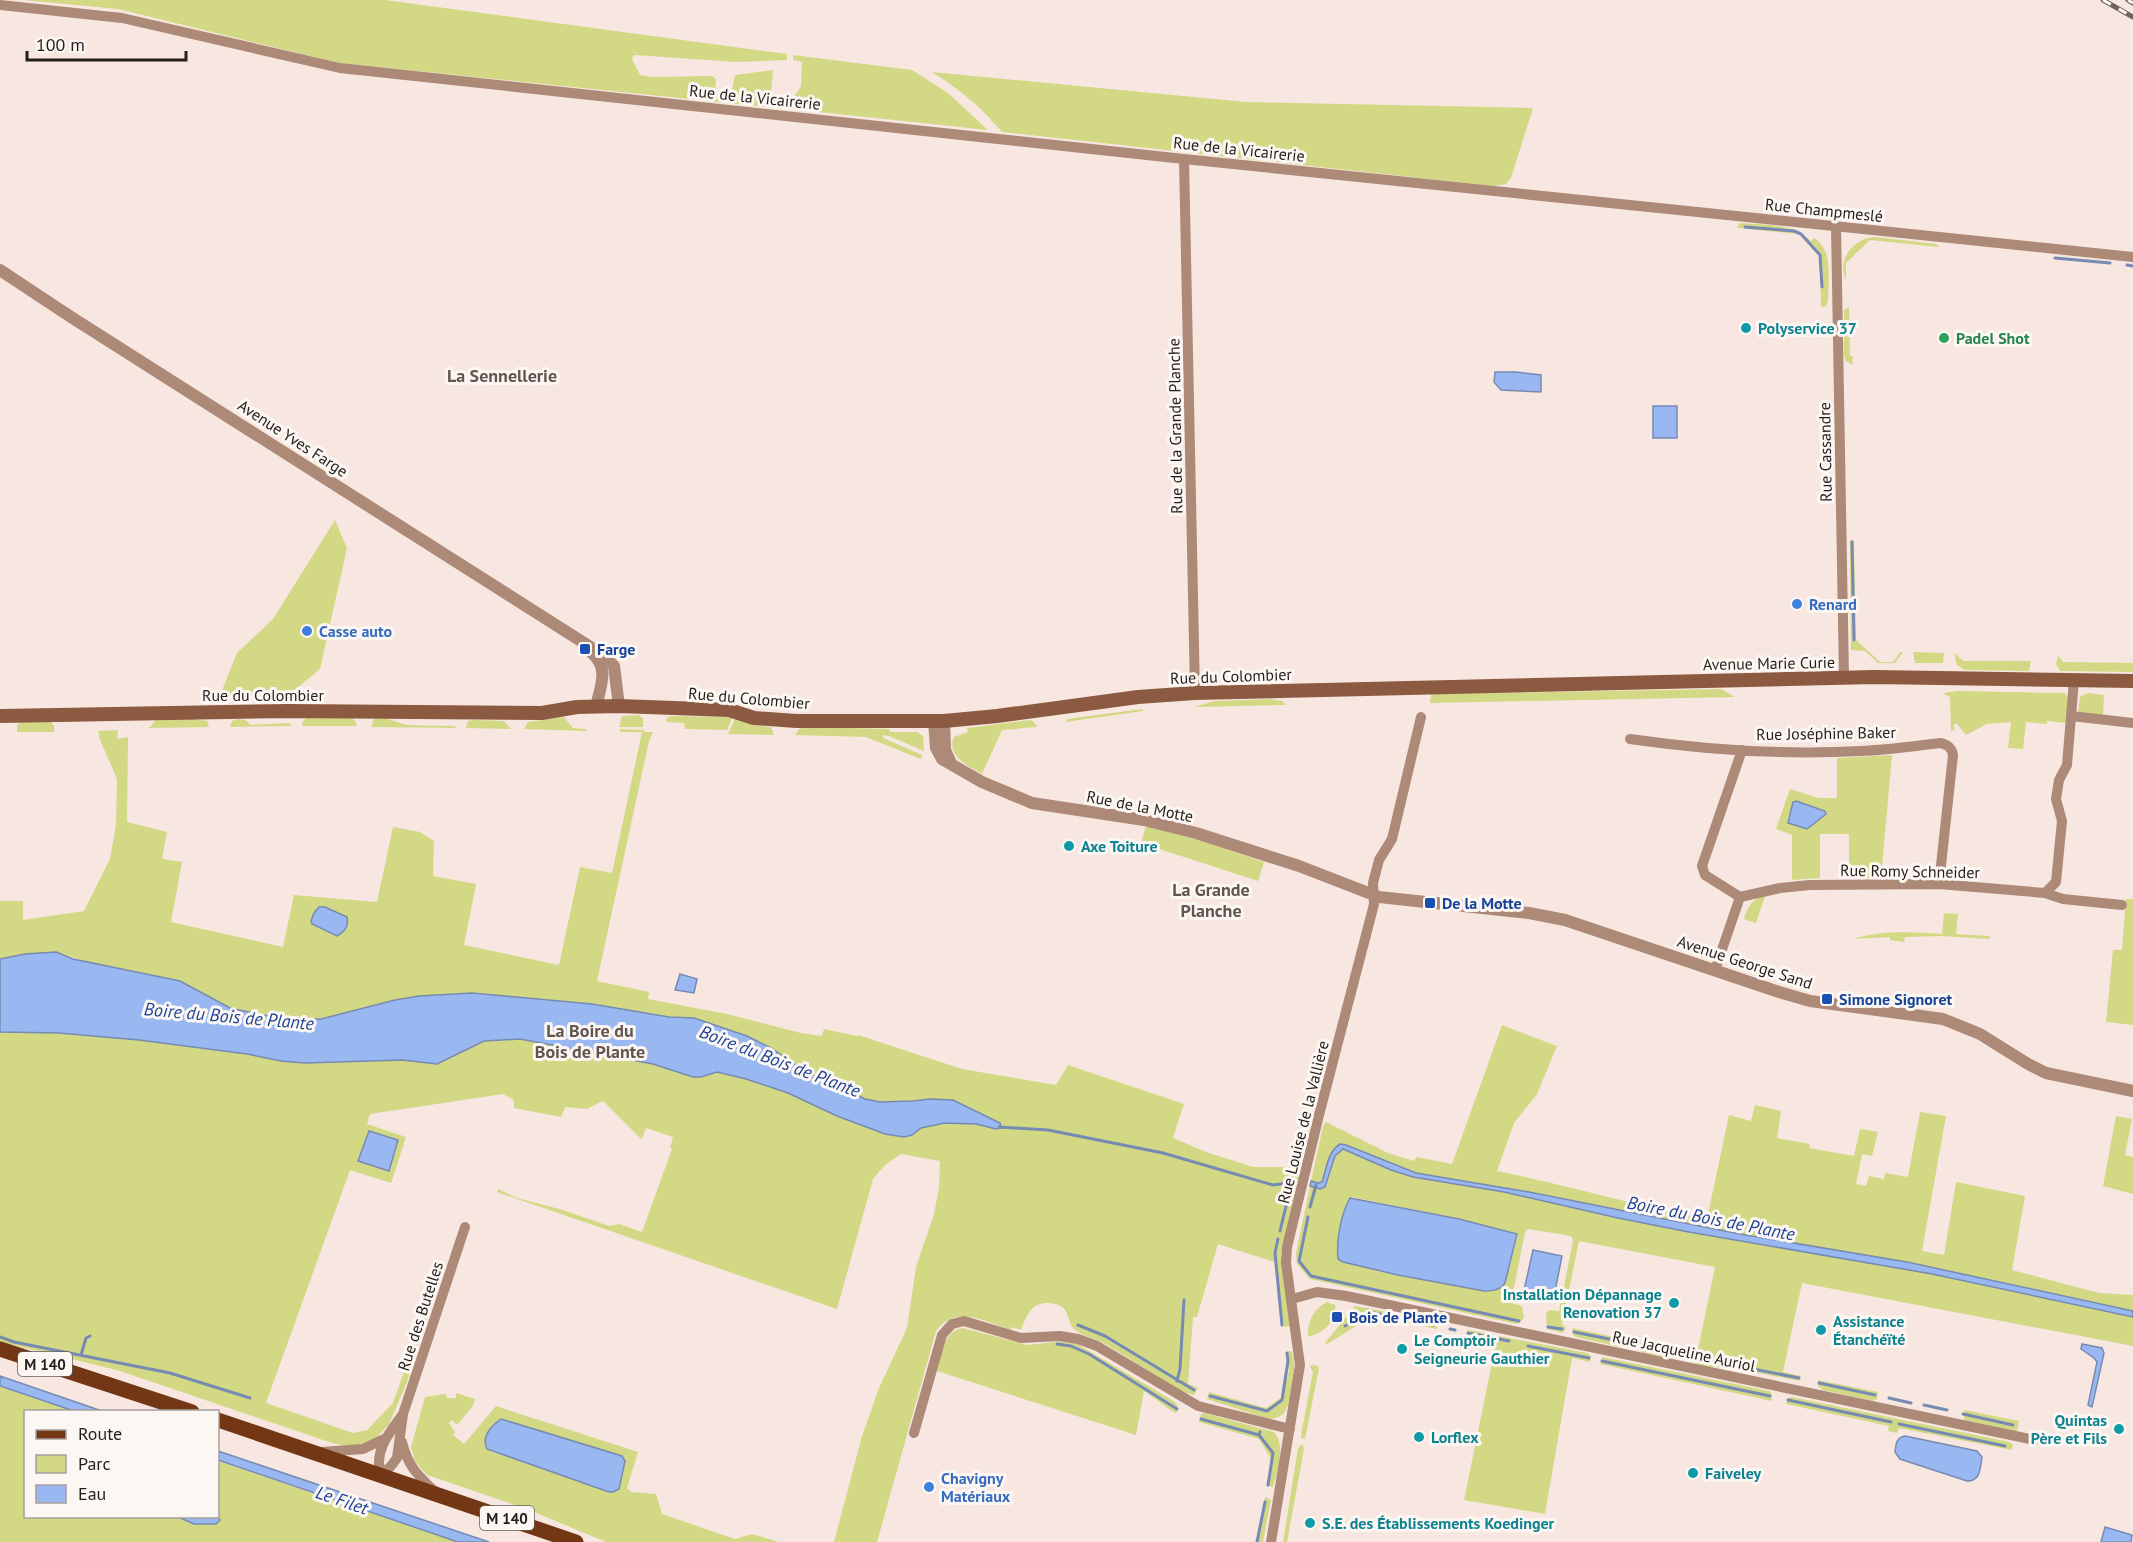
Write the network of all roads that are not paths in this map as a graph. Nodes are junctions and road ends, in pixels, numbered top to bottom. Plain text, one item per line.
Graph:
1 (0, 5) edge
2 (1184, 159) junction
3 (1512, 193) joint
4 (1836, 226) junction
5 (2133, 257) edge
6 (0, 270) edge
7 (568, 634) junction
8 (1844, 678) junction
9 (2074, 680) junction
10 (2133, 680) edge
11 (1422, 687) joint
12 (1195, 693) junction
13 (619, 706) junction
14 (596, 707) junction
15 (0, 716) edge
16 (2071, 716) junction
17 (1421, 717) dead end
18 (939, 721) junction
19 (2133, 723) edge
20 (1630, 739) dead end
21 (1742, 750) junction
22 (2056, 882) junction
23 (1939, 884) junction
24 (2045, 893) junction
25 (1373, 896) junction
26 (1740, 897) junction
27 (2063, 899) junction
28 (2122, 905) dead end
29 (1715, 970) junction
30 (2133, 1091) edge
31 (465, 1227) dead end
32 (1292, 1299) junction
33 (0, 1349) edge
34 (186, 1410) edge
35 (403, 1414) junction
36 (219, 1420) edge
37 (1290, 1429) junction
38 (914, 1433) dead end
39 (384, 1439) junction
40 (401, 1439) junction
41 (2035, 1440) dead end
42 (315, 1453) junction
43 (381, 1475) junction
44 (438, 1495) junction
45 (576, 1542) edge
46 (1270, 1542) edge

1 - 2 street, Rue de la Vicairerie
2 - 3 street, Rue de la Vicairerie
2 - 12 street, Rue de la Grande Planche
3 - 4 street, Rue Champmeslé
4 - 5 street, Rue Champmeslé
4 - 8 street, Rue Cassandre
6 - 7 street, Avenue Yves Farge
7 - 13 street, Avenue Yves Farge
7 - 14 street, Avenue Yves Farge
8 - 9 main road, Avenue Marie Curie
8 - 11 main road, Avenue Marie Curie
9 - 10 main road, Avenue Marie Curie
9 - 16 street
11 - 12 main road, Rue du Colombier
12 - 18 main road, Rue du Colombier
13 - 14 main road, Rue du Colombier
13 - 18 main road, Rue du Colombier
14 - 15 main road, Rue du Colombier
16 - 19 street
16 - 22 street
17 - 25 street, Rue Louise de la Vallière
18 - 25 street, Rue de la Motte
20 - 21 street, Rue Joséphine Baker
21 - 23 street, Rue Joséphine Baker
21 - 26 street
22 - 24 street
22 - 27 street
23 - 24 street, Rue Romy Schneider
23 - 26 street, Rue Romy Schneider
24 - 27 street, Rue Romy Schneider
25 - 29 street, Avenue George Sand
25 - 32 street, Rue Louise de la Vallière
26 - 29 street
27 - 28 street, Rue Romy Schneider
29 - 30 street, Avenue George Sand
31 - 35 street, Rue des Butelles
32 - 37 street, Rue Louise de la Vallière
32 - 41 street, Rue Jacqueline Auriol
33 - 34 main road, M 140
35 - 39 street, Rue des Butelles
35 - 40 street, Rue des Butelles
36 - 42 main road, M 140
37 - 38 street
37 - 46 street, Rue Louise de la Vallière
39 - 42 street
39 - 43 street, Rue des Butelles
40 - 43 street, Rue des Butelles
40 - 44 street, Rue des Butelles
42 - 43 main road, M 140
43 - 44 main road, M 140
44 - 45 main road, M 140

